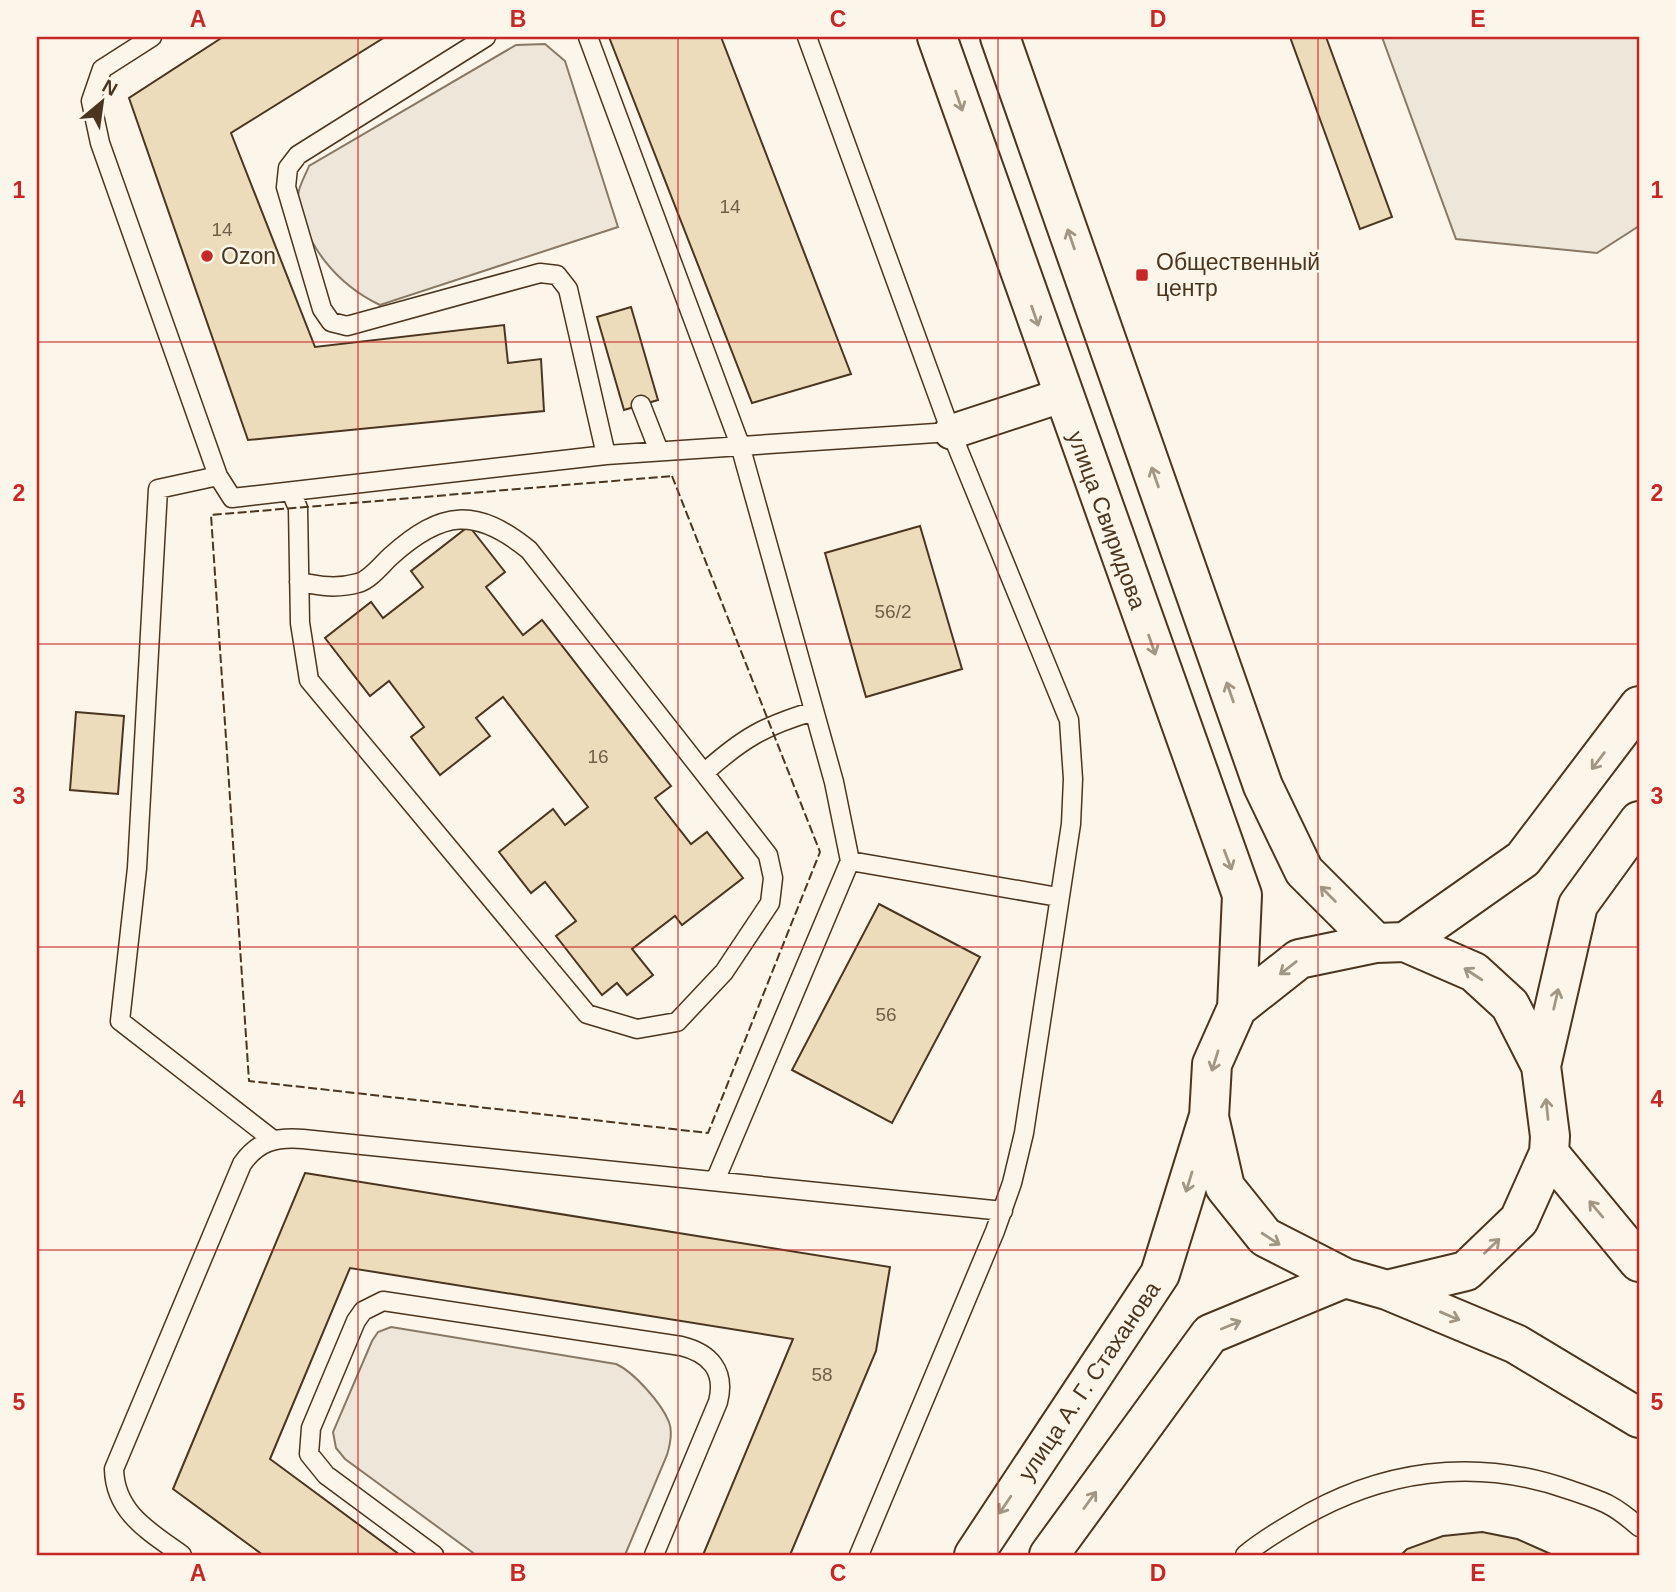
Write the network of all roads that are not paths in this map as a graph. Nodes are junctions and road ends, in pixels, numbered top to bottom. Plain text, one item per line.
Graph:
1 (152, 37) edge
2 (486, 37) edge
3 (588, 37) edge
4 (807, 37) edge
5 (937, 37) edge
6 (1000, 37) edge
7 (1063, 395) junction
8 (641, 405) dead end
9 (951, 432) junction
10 (740, 445) junction
11 (659, 451) junction
12 (607, 455) junction
13 (218, 476) junction
14 (291, 492) junction
15 (299, 582) junction
16 (1639, 706) edge
17 (814, 711) junction
18 (704, 773) junction
19 (1639, 821) edge
20 (850, 861) junction
21 (1058, 897) junction
22 (1390, 942) junction
23 (1237, 1008) junction
24 (1541, 1066) junction
25 (1209, 1117) junction
26 (272, 1139) junction
27 (1549, 1153) junction
28 (715, 1181) junction
29 (1003, 1211) junction
30 (1639, 1262) edge
31 (1345, 1278) junction
32 (1387, 1290) junction
33 (1639, 1418) edge
34 (1639, 1527) edge
35 (182, 1555) edge
36 (434, 1555) edge
37 (654, 1555) edge
38 (859, 1555) edge
39 (974, 1555) edge
40 (1049, 1555) edge
41 (1245, 1555) edge

1 - 13 lane
2 - 12 lane
3 - 10 lane
4 - 9 lane
5 -> 7 main road, улица Свиридова
22 -> 6 main road
7 - 9 street
7 -> 23 main road, улица Свиридова
8 - 11 lane
9 - 10 lane
9 - 21 lane
10 - 11 lane
10 - 17 lane
11 - 12 lane
12 - 14 lane
13 - 14 lane
13 - 26 lane
14 - 15 lane
15 - 18 lane
15 - 18 lane
16 -> 22 main road
17 - 18 lane
17 - 20 lane
24 -> 19 main road
20 - 21 lane
20 - 28 lane
21 - 29 lane
22 -> 23 main road
24 -> 22 main road
23 -> 25 main road
27 -> 24 main road
25 -> 31 main road
25 -> 39 main road, улица А. Г. Стаханова
26 - 28 lane
26 - 35 lane
30 -> 27 main road
32 -> 27 main road
28 - 29 lane
29 - 38 lane
31 - 32 main road
40 -> 31 main road
32 -> 33 main road
34 - 41 lane
36 - 37 lane

